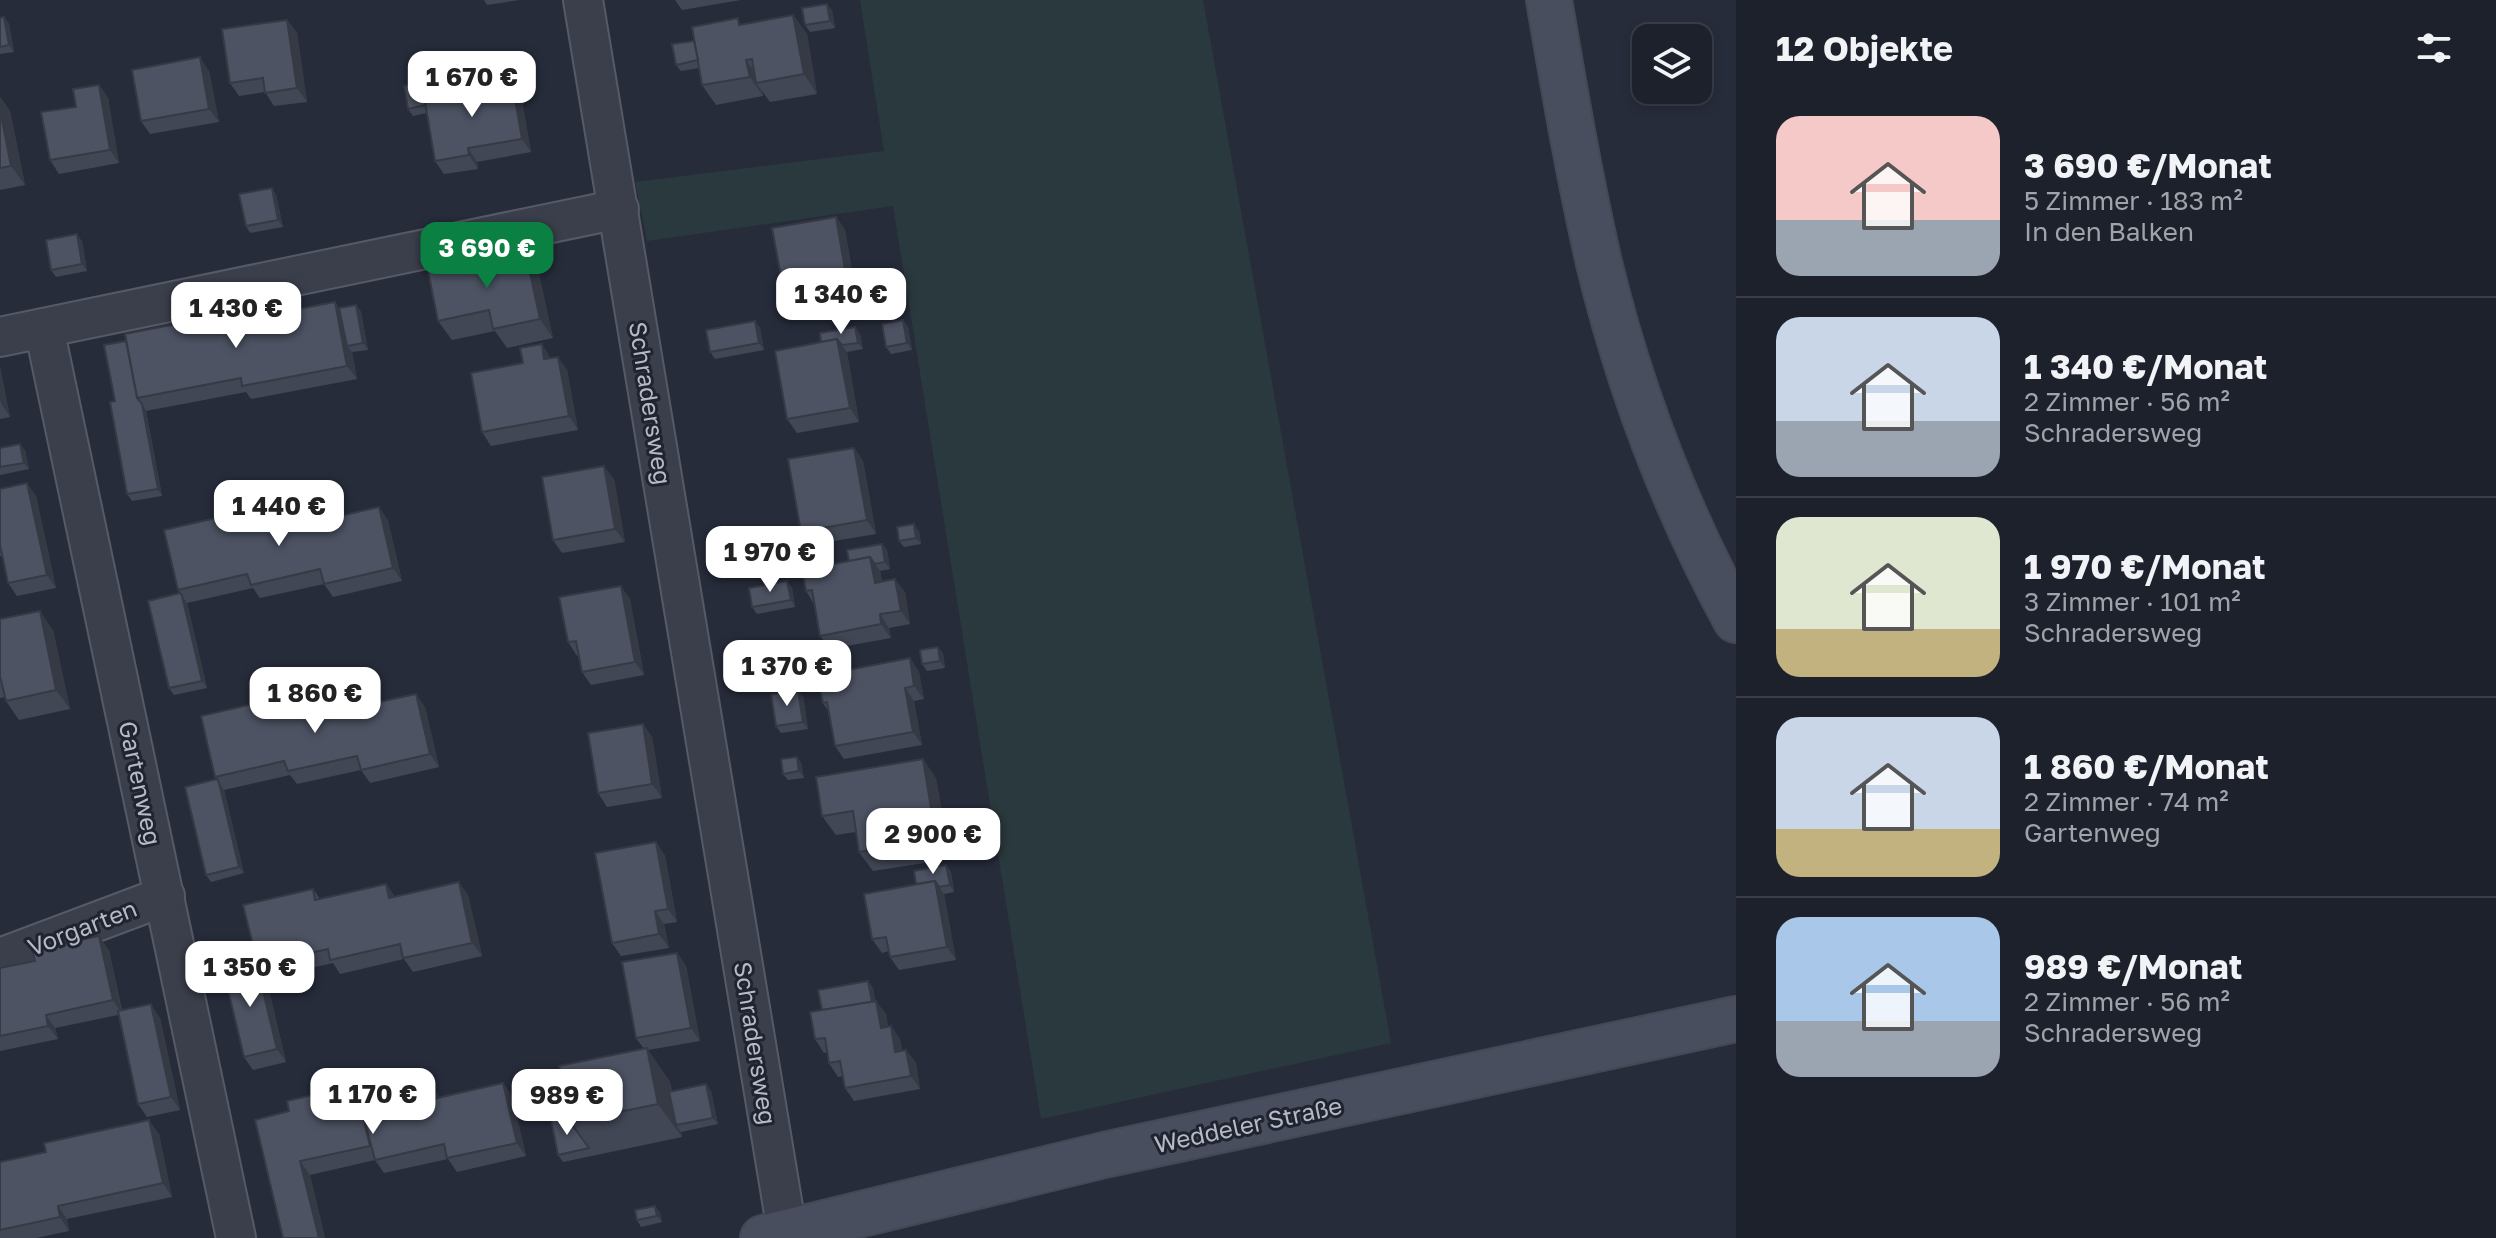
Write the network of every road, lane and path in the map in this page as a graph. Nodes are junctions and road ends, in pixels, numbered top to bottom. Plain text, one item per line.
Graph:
1 (583, 0) edge
2 (1549, 0) edge
3 (619, 209) junction
4 (44, 328) junction
5 (0, 337) edge
6 (1736, 620) edge
7 (165, 896) junction
8 (0, 958) edge
9 (1736, 1019) edge
10 (773, 1236) edge
11 (236, 1238) edge

1 - 3 street, Schradersweg
2 - 6 street
3 - 4 street
3 - 10 street, Schradersweg
4 - 5 street
4 - 7 street, Gartenweg
7 - 8 street, Vorgarten
7 - 11 street, Gartenweg
9 - 10 street, Weddeler Straße

